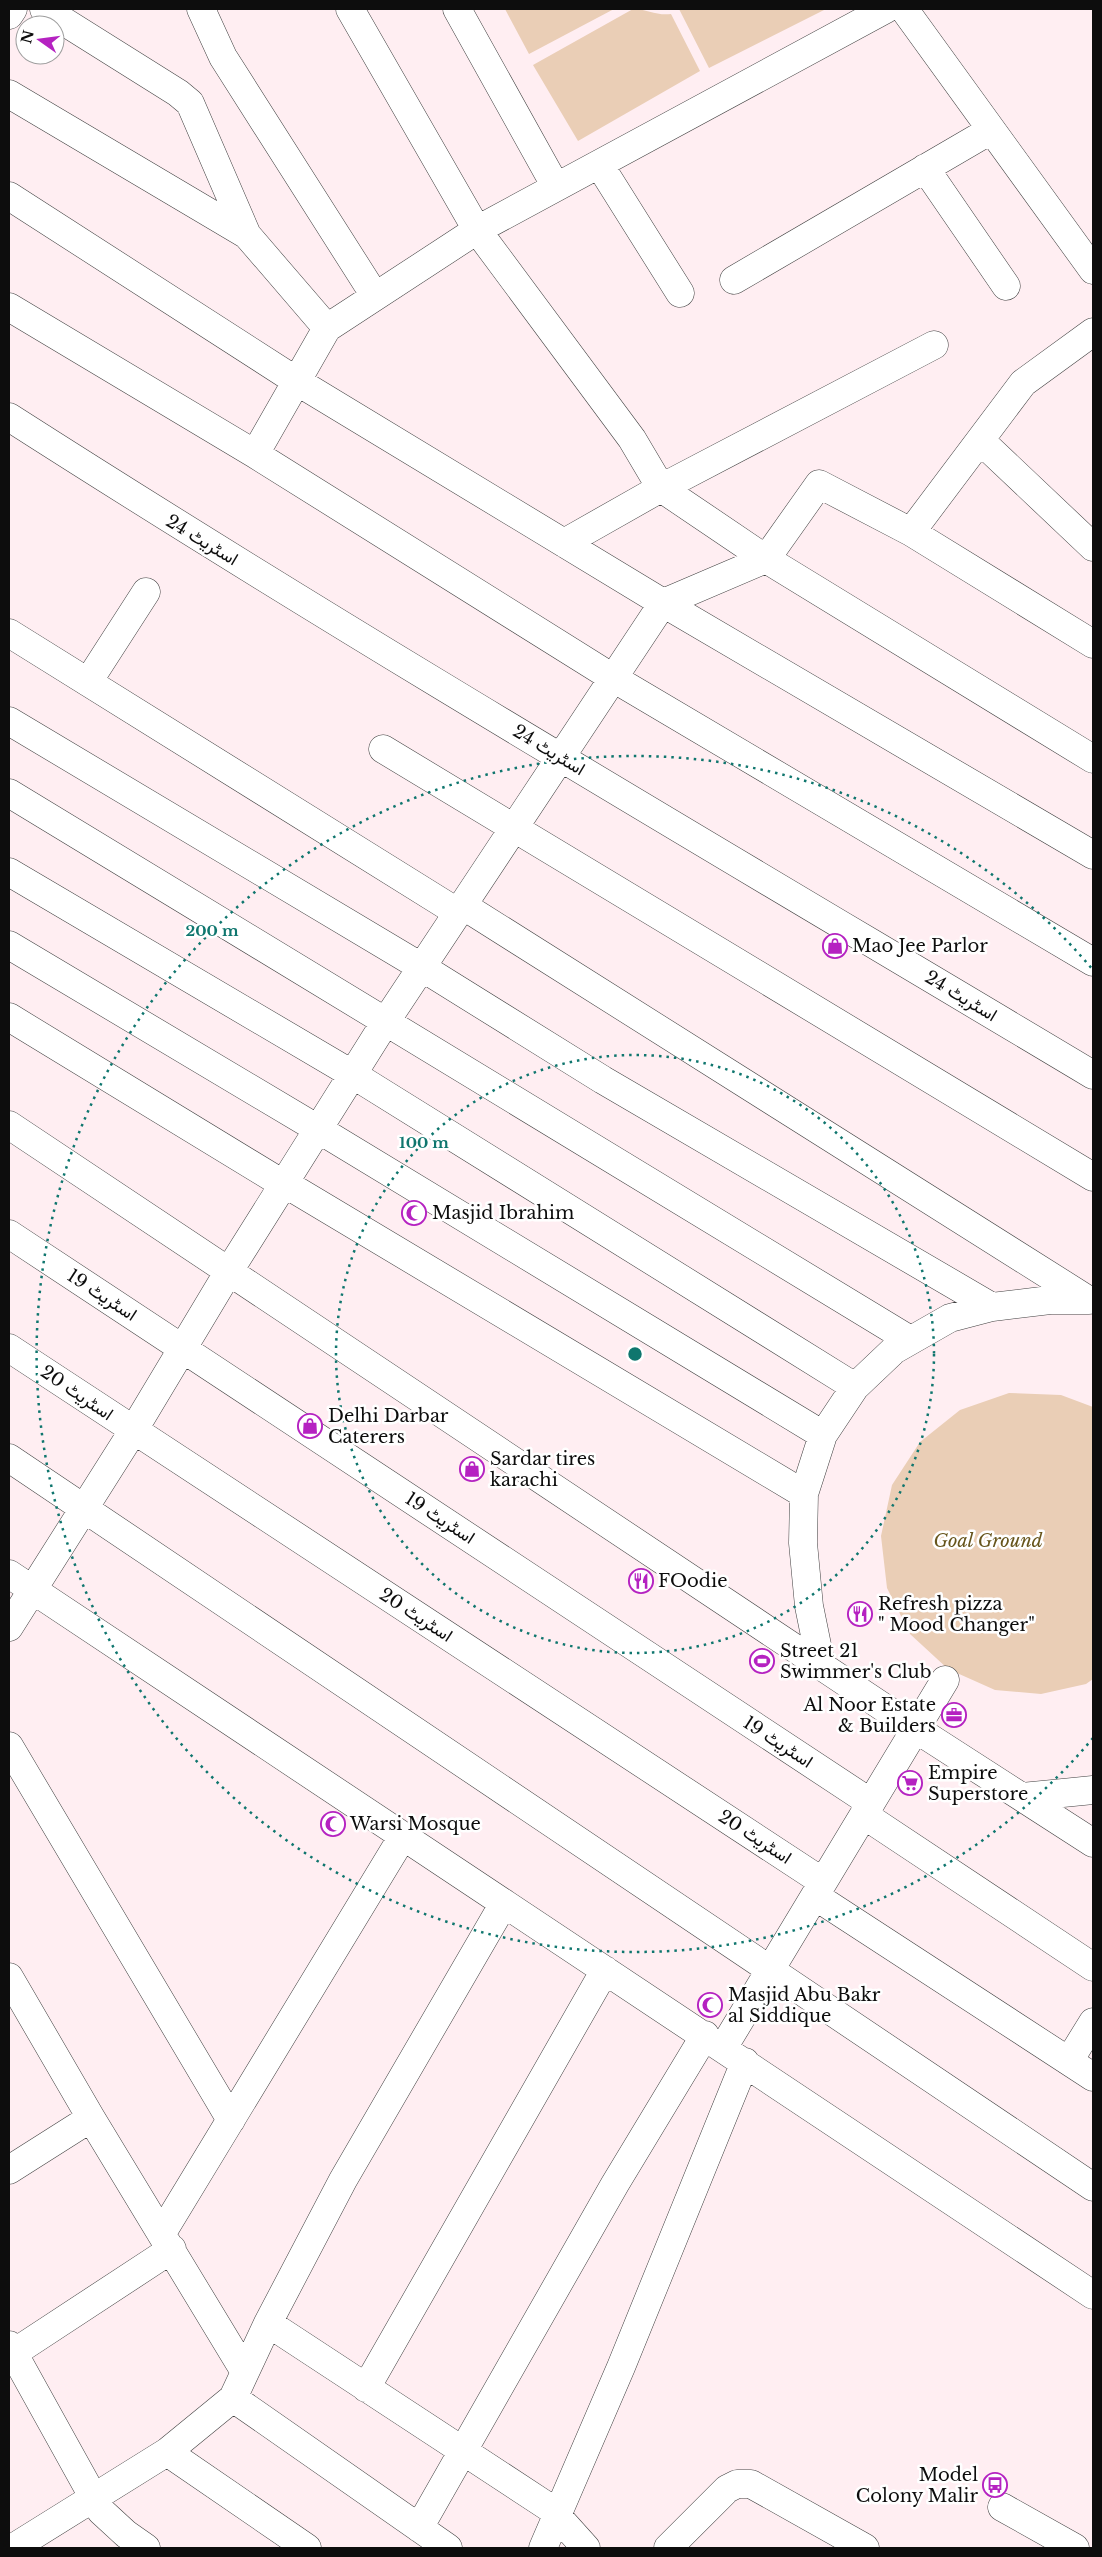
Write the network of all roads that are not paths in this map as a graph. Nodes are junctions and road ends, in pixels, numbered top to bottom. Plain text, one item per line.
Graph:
1 (13, 9) edge
2 (44, 9) edge
3 (201, 9) edge
4 (350, 9) edge
5 (457, 9) edge
6 (889, 9) edge
7 (9, 15) edge
8 (9, 94) edge
9 (991, 130) junction
10 (599, 164) junction
11 (925, 168) junction
12 (556, 187) junction
13 (9, 196) edge
14 (477, 230) junction
15 (247, 235) junction
16 (1093, 270) edge
17 (734, 280) dead end
18 (1006, 286) dead end
19 (680, 293) dead end
20 (375, 296) junction
21 (9, 307) edge
22 (327, 328) junction
23 (1093, 332) edge
24 (934, 346) dead end
25 (298, 382) junction
26 (9, 417) edge
27 (981, 441) junction
28 (255, 454) junction
29 (661, 488) junction
30 (911, 532) junction
31 (564, 543) junction
32 (1093, 547) edge
33 (766, 559) junction
34 (146, 592) dead end
35 (663, 602) junction
36 (9, 633) edge
37 (1093, 644) edge
38 (613, 678) junction
39 (88, 682) junction
40 (9, 721) edge
41 (383, 749) dead end
42 (560, 757) junction
43 (1093, 759) edge
44 (9, 793) edge
45 (513, 828) junction
46 (1093, 855) edge
47 (9, 872) edge
48 (459, 908) junction
49 (9, 945) edge
50 (1093, 962) edge
51 (423, 968) junction
52 (9, 1017) edge
53 (386, 1022) junction
54 (352, 1074) junction
55 (1093, 1075) edge
56 (9, 1125) edge
57 (318, 1129) junction
58 (1093, 1177) edge
59 (283, 1184) junction
60 (9, 1234) edge
61 (229, 1271) junction
62 (1089, 1300) edge
63 (992, 1307) junction
64 (910, 1340) junction
65 (9, 1348) edge
66 (182, 1348) junction
67 (855, 1387) junction
68 (133, 1431) junction
69 (823, 1435) junction
70 (9, 1458) edge
71 (804, 1494) junction
72 (83, 1508) junction
73 (9, 1574) edge
74 (33, 1590) junction
75 (9, 1627) edge
76 (821, 1665) junction
77 (945, 1680) dead end
78 (916, 1728) junction
79 (9, 1746) edge
80 (1093, 1790) edge
81 (1022, 1797) junction
82 (867, 1809) junction
83 (403, 1836) junction
84 (1093, 1843) edge
85 (819, 1889) junction
86 (504, 1903) junction
87 (1093, 1967) edge
88 (605, 1970) junction
89 (770, 1970) junction
90 (12, 1989) edge
91 (1093, 2022) edge
92 (724, 2048) junction
93 (1070, 2061) junction
94 (1093, 2077) edge
95 (91, 2118) junction
96 (231, 2120) junction
97 (9, 2170) edge
98 (1093, 2187) edge
99 (167, 2241) junction
100 (1093, 2295) edge
101 (268, 2323) junction
102 (10, 2352) edge
103 (245, 2372) junction
104 (366, 2388) junction
105 (232, 2398) junction
106 (167, 2452) junction
107 (463, 2452) junction
108 (94, 2496) junction
109 (1002, 2507) dead end
110 (557, 2515) junction
111 (419, 2528) junction
112 (21, 2546) edge
113 (146, 2548) edge
114 (307, 2548) edge
115 (448, 2548) edge
116 (543, 2548) edge
117 (586, 2548) edge
118 (668, 2548) edge
119 (865, 2548) edge
120 (1075, 2548) edge

1 - 7 street
2 - 15 street
3 - 20 street
4 - 14 street
5 - 12 street
6 - 9 street
6 - 10 street
8 - 15 street
9 - 11 street
9 - 16 street
10 - 12 street
10 - 19 street
11 - 17 street
11 - 18 street
12 - 14 street
13 - 25 street
14 - 20 street
14 - 29 street
15 - 22 street
20 - 22 street
21 - 28 street
22 - 25 street
23 - 27 street
24 - 29 street
25 - 28 street
25 - 31 street
26 - 42 street, اسٹریٹ 24
27 - 30 street
27 - 32 street
28 - 38 street
29 - 31 street
29 - 33 street
30 - 33 street
30 - 37 street
31 - 35 street
33 - 35 street
33 - 43 street
34 - 39 street
35 - 38 street
35 - 46 street
36 - 39 street
38 - 42 street
38 - 50 street
39 - 48 street
40 - 51 street
41 - 45 street
42 - 45 street
42 - 55 street, اسٹریٹ 24
44 - 53 street
45 - 48 street
45 - 58 street
47 - 54 street
48 - 51 street
48 - 62 street
49 - 57 street
51 - 53 street
51 - 63 street
52 - 59 street
53 - 54 street
53 - 64 street
54 - 57 street
54 - 67 street
56 - 61 street
57 - 59 street
57 - 69 street
59 - 61 street
59 - 71 street
60 - 66 street, اسٹریٹ 19
61 - 66 street
61 - 76 street
62 - 63 street
63 - 64 street
64 - 67 street
65 - 68 street, اسٹریٹ 20
66 - 68 street
66 - 82 street, اسٹریٹ 19
67 - 69 street
68 - 72 street
68 - 85 street, اسٹریٹ 20
69 - 71 street
70 - 72 street
71 - 76 street
72 - 74 street
72 - 89 street
73 - 74 street
74 - 75 street
74 - 83 street
76 - 78 street
77 - 78 street
78 - 81 street
78 - 82 street
79 - 96 street
80 - 81 street
81 - 84 street
82 - 85 street
82 - 87 street, اسٹریٹ 19
83 - 86 street
83 - 96 street
85 - 89 street
85 - 93 street, اسٹریٹ 20
86 - 88 street
86 - 101 street
88 - 92 street
88 - 104 street
89 - 92 street
89 - 98 street
90 - 95 street
91 - 93 street
92 - 100 street
92 - 107 street
92 - 110 street
93 - 94 street, اسٹریٹ 20
95 - 97 street
95 - 99 street
96 - 99 street
99 - 102 street
99 - 103 street
101 - 103 street
101 - 104 street
102 - 108 street
103 - 105 street
104 - 107 street
105 - 106 street
105 - 111 street
106 - 108 street
106 - 114 street
107 - 110 street
107 - 111 street
108 - 112 street
108 - 113 street
109 - 120 street
110 - 116 street
110 - 117 street
111 - 115 street
118 - 119 street

